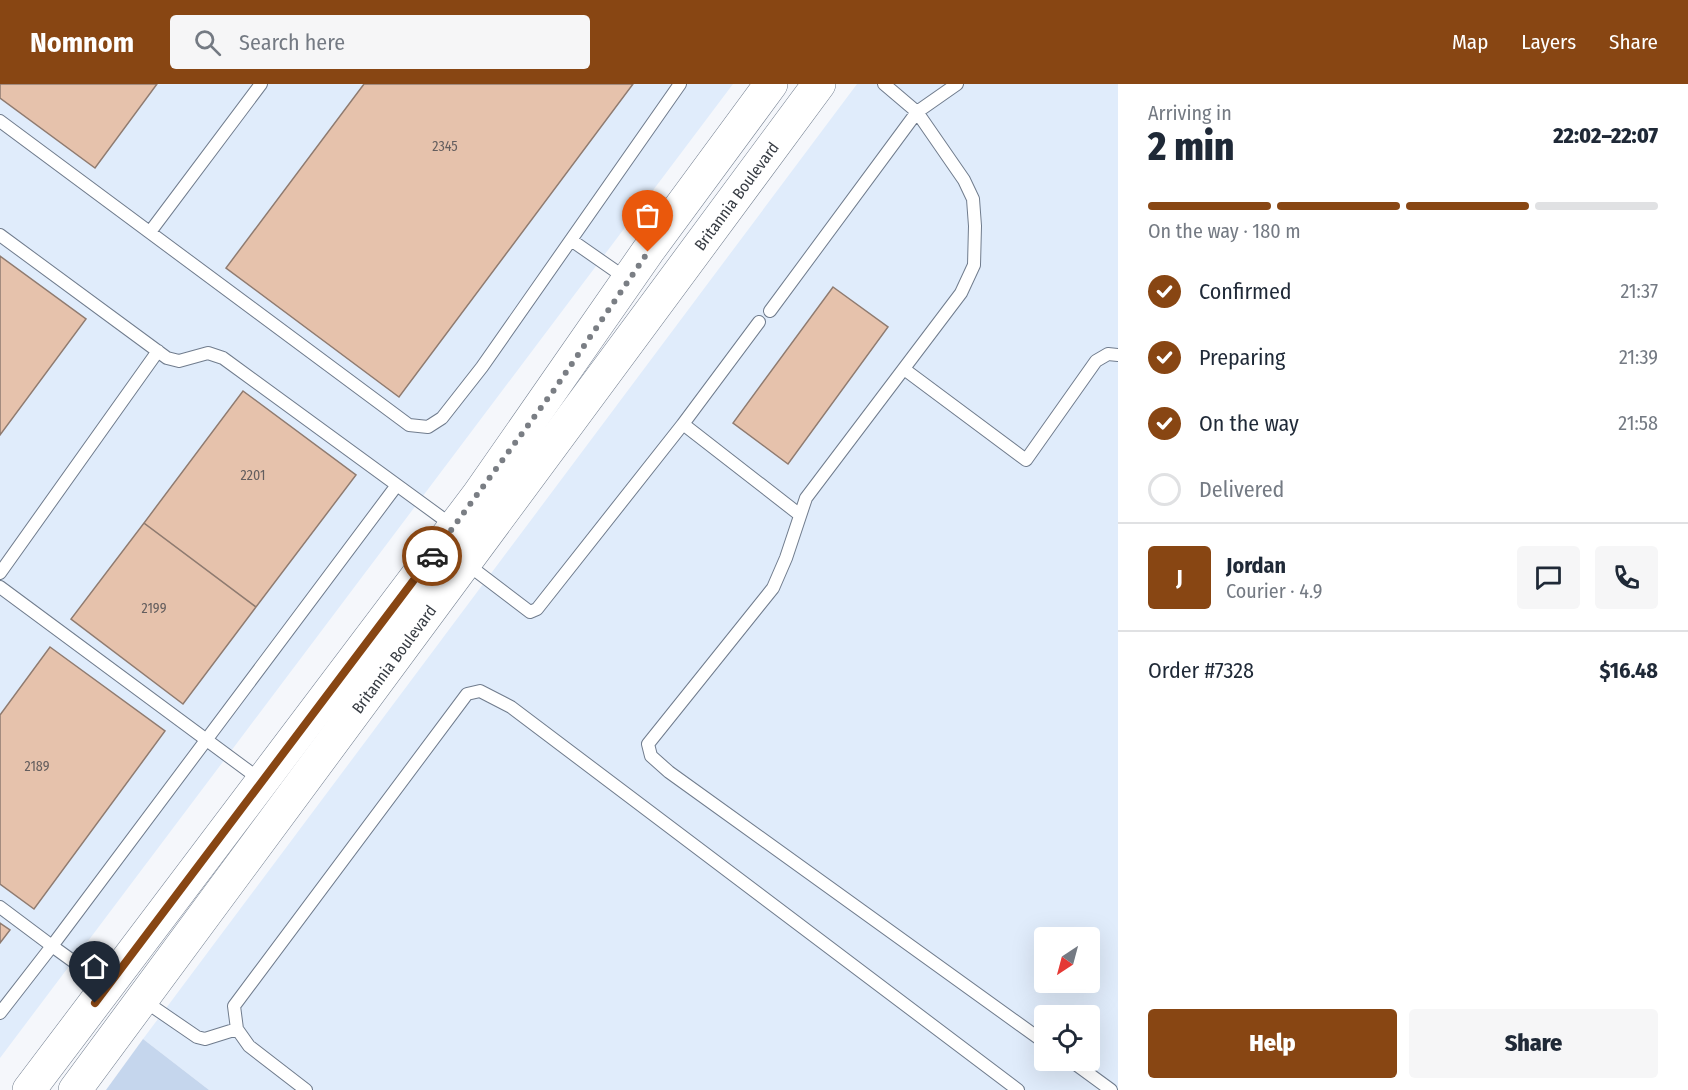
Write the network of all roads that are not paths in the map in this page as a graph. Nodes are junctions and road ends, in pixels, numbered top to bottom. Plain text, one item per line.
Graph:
1 (261, 84) edge
2 (680, 84) edge
3 (771, 84) edge
4 (819, 84) edge
5 (884, 84) edge
6 (957, 84) edge
7 (917, 112) junction
8 (0, 121) edge
9 (150, 232) junction
10 (0, 235) edge
11 (571, 240) junction
12 (628, 279) junction
13 (770, 311) dead end
14 (759, 322) dead end
15 (158, 351) junction
16 (1118, 355) edge
17 (904, 369) junction
18 (683, 424) junction
19 (397, 485) junction
20 (800, 515) junction
21 (454, 527) junction
22 (466, 562) junction
23 (0, 573) edge
24 (0, 587) edge
25 (205, 739) junction
26 (263, 781) junction
27 (0, 907) edge
28 (52, 946) junction
29 (108, 986) junction
30 (142, 1000) junction
31 (0, 1013) edge
32 (237, 1029) junction
33 (1034, 1035) edge
34 (1085, 1071) edge
35 (29, 1090) edge
36 (75, 1090) edge
37 (306, 1090) edge
38 (1018, 1090) edge
39 (1111, 1090) edge

1 - 9 lane
2 - 11 lane
3 - 12 main road, Britannia Boulevard
4 - 22 main road, Britannia Boulevard
5 - 7 lane
6 - 7 lane
7 - 13 lane
7 - 17 lane
8 - 9 lane
9 - 11 lane
10 - 15 lane
11 - 12 lane
12 - 21 main road, Britannia Boulevard
14 - 18 lane
15 - 19 lane
15 - 23 lane
16 - 17 lane
17 - 20 lane
18 - 20 lane
18 - 22 lane
19 - 21 lane
19 - 25 lane
20 - 33 lane
21 - 26 main road, Britannia Boulevard
22 - 30 main road, Britannia Boulevard
24 - 25 lane
25 - 26 lane
25 - 28 lane
26 - 29 main road, Britannia Boulevard
27 - 28 lane
28 - 29 lane
28 - 31 lane
29 - 35 main road, Britannia Boulevard
30 - 32 lane
30 - 36 main road, Britannia Boulevard
32 - 37 lane
32 - 38 lane
34 - 39 lane

